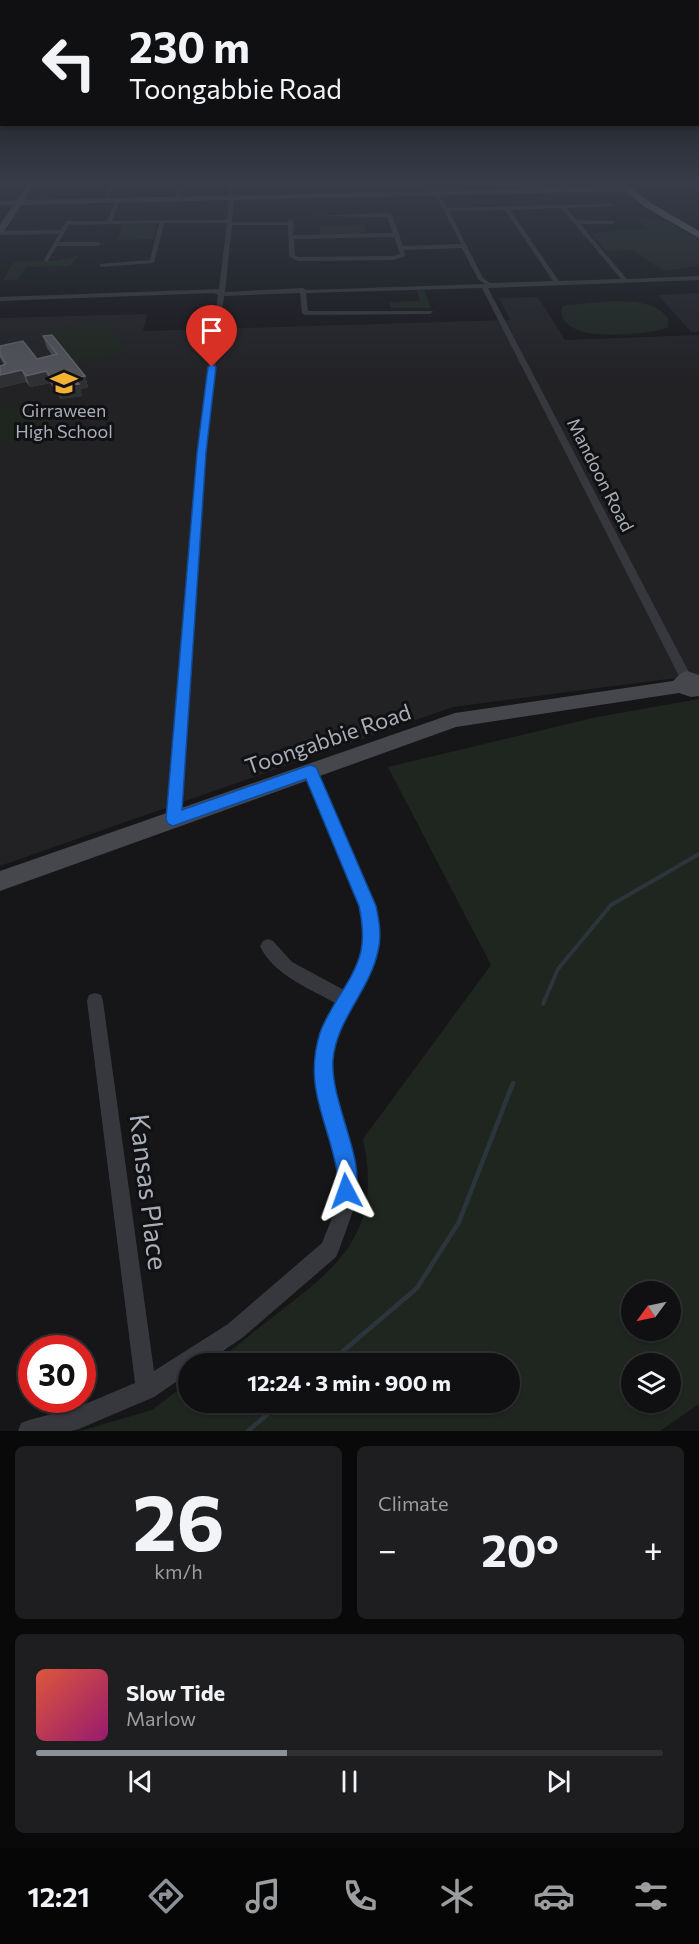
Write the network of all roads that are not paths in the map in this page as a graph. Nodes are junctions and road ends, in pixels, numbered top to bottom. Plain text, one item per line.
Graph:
1 (400, 248) edge
2 (53, 249) edge
3 (156, 249) edge
4 (227, 249) edge
5 (292, 249) edge
6 (465, 249) edge
7 (534, 249) edge
8 (599, 249) edge
9 (47, 260) dead end
10 (150, 263) junction
11 (101, 265) dead end
12 (158, 269) dead end
13 (699, 278) edge
14 (626, 281) junction
15 (557, 283) junction
16 (484, 285) junction
17 (303, 290) junction
18 (221, 293) junction
19 (0, 299) edge
20 (429, 312) dead end
21 (692, 684) edge
22 (310, 771) junction
23 (173, 819) junction
24 (0, 881) edge
25 (268, 946) dead end
26 (95, 1001) dead end
27 (347, 1001) junction
28 (147, 1389) junction
29 (29, 1431) edge

1 - 5 street
2 - 9 street
3 - 10 street
4 - 18 street
6 - 16 street, Mandoon Road
7 - 15 street
8 - 14 street
10 - 11 street
10 - 12 street
13 - 14 street
14 - 15 street
15 - 16 street
16 - 17 street
16 - 21 street, Mandoon Road
17 - 18 street
17 - 20 street
18 - 19 street
18 - 23 street
21 - 22 street, Toongabbie Road
22 - 23 street, Toongabbie Road
22 - 27 street
23 - 24 street, Toongabbie Road
25 - 27 street
26 - 28 street, Kansas Place
27 - 28 street
28 - 29 street

